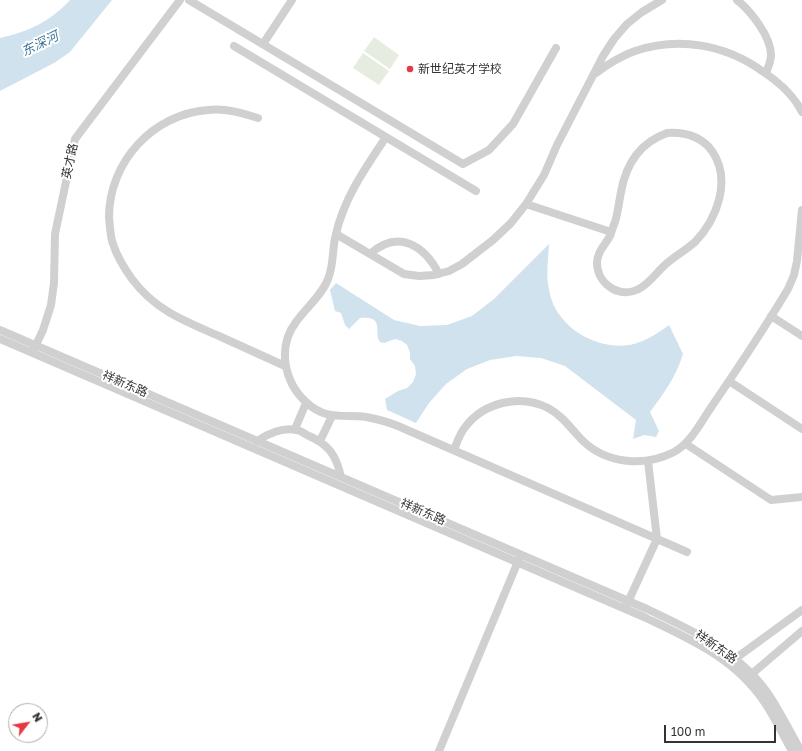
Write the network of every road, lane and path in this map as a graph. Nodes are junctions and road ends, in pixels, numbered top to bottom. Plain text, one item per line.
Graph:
1 (180, 0) edge
2 (190, 0) edge
3 (292, 0) edge
4 (662, 0) edge
5 (737, 0) edge
6 (264, 44) junction
7 (234, 46) dead end
8 (556, 48) dead end
9 (766, 73) junction
10 (594, 74) junction
11 (802, 110) edge
12 (258, 118) dead end
13 (386, 137) junction
14 (476, 192) dead end
15 (526, 204) junction
16 (802, 210) edge
17 (611, 232) junction
18 (336, 234) junction
19 (370, 254) junction
20 (439, 274) junction
21 (771, 316) junction
22 (0, 330) edge
23 (802, 336) edge
24 (0, 339) edge
25 (34, 349) junction
26 (285, 366) junction
27 (729, 381) junction
28 (306, 403) junction
29 (332, 416) junction
30 (295, 429) junction
31 (802, 429) edge
32 (257, 441) junction
33 (320, 441) junction
34 (686, 444) junction
35 (454, 450) junction
36 (648, 461) junction
37 (340, 477) junction
38 (802, 497) edge
39 (657, 539) junction
40 (687, 552) dead end
41 (519, 558) junction
42 (627, 605) junction
43 (802, 610) edge
44 (802, 631) edge
45 (732, 661) junction
46 (748, 677) junction
47 (439, 751) edge
48 (792, 751) edge
49 (801, 751) edge

1 - 25 street, 英才路
2 - 6 street
3 - 6 street
4 - 10 street
5 - 9 street
6 - 8 street
7 - 13 street
9 - 10 street
9 - 11 street
10 - 15 street
12 - 26 street
13 - 14 street
13 - 18 street
15 - 17 street
15 - 20 street
16 - 21 street
17 - 17 street
18 - 19 street
18 - 26 street
19 - 20 street
19 - 20 street
21 - 23 street
21 - 27 street
22 - 25 street, 祥新东路
24 - 25 street, 祥新东路
25 - 32 street, 祥新东路
25 - 41 street, 祥新东路
26 - 28 street
27 - 31 street
27 - 34 street
28 - 29 street
28 - 30 street
29 - 33 street
29 - 35 street
30 - 32 street
30 - 33 street
32 - 37 street, 祥新东路
33 - 37 street
34 - 36 street
34 - 38 street
35 - 36 street
35 - 39 street
36 - 39 street
37 - 41 street, 祥新东路
39 - 40 street
39 - 42 street
41 - 42 street, 祥新东路
41 - 47 street
42 - 45 street, 祥新东路
43 - 45 street
44 - 46 street
45 - 46 street, 祥新东路
46 - 48 street, 祥新东路
46 - 49 street, 祥新东路

